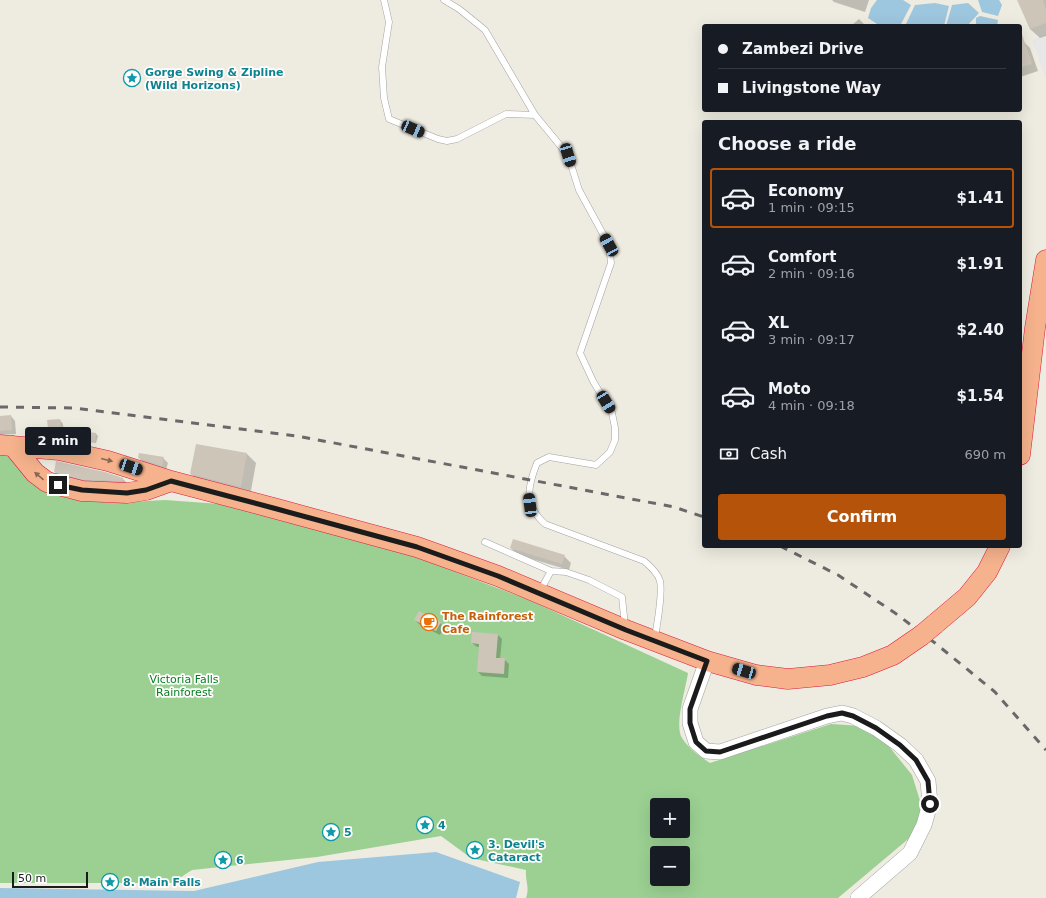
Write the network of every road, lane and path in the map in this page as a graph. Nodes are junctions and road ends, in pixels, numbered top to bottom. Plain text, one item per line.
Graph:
1 (384, 0) edge
2 (444, 0) edge
3 (535, 115) junction
4 (1046, 260) edge
5 (1022, 438) edge
6 (6, 445) edge
7 (171, 481) junction
8 (486, 542) dead end
9 (999, 548) edge
10 (551, 571) junction
11 (538, 593) junction
12 (626, 630) junction
13 (655, 640) junction
14 (707, 661) junction
15 (858, 898) edge

1 - 3 lane
2 - 3 lane
3 - 13 lane
4 - 5 highway
6 -> 7 highway
7 -> 6 highway
7 - 11 highway
8 - 10 lane
9 - 14 highway
10 - 11 lane
10 - 12 lane
11 - 12 highway
12 - 13 highway
13 - 14 highway
14 - 15 street

